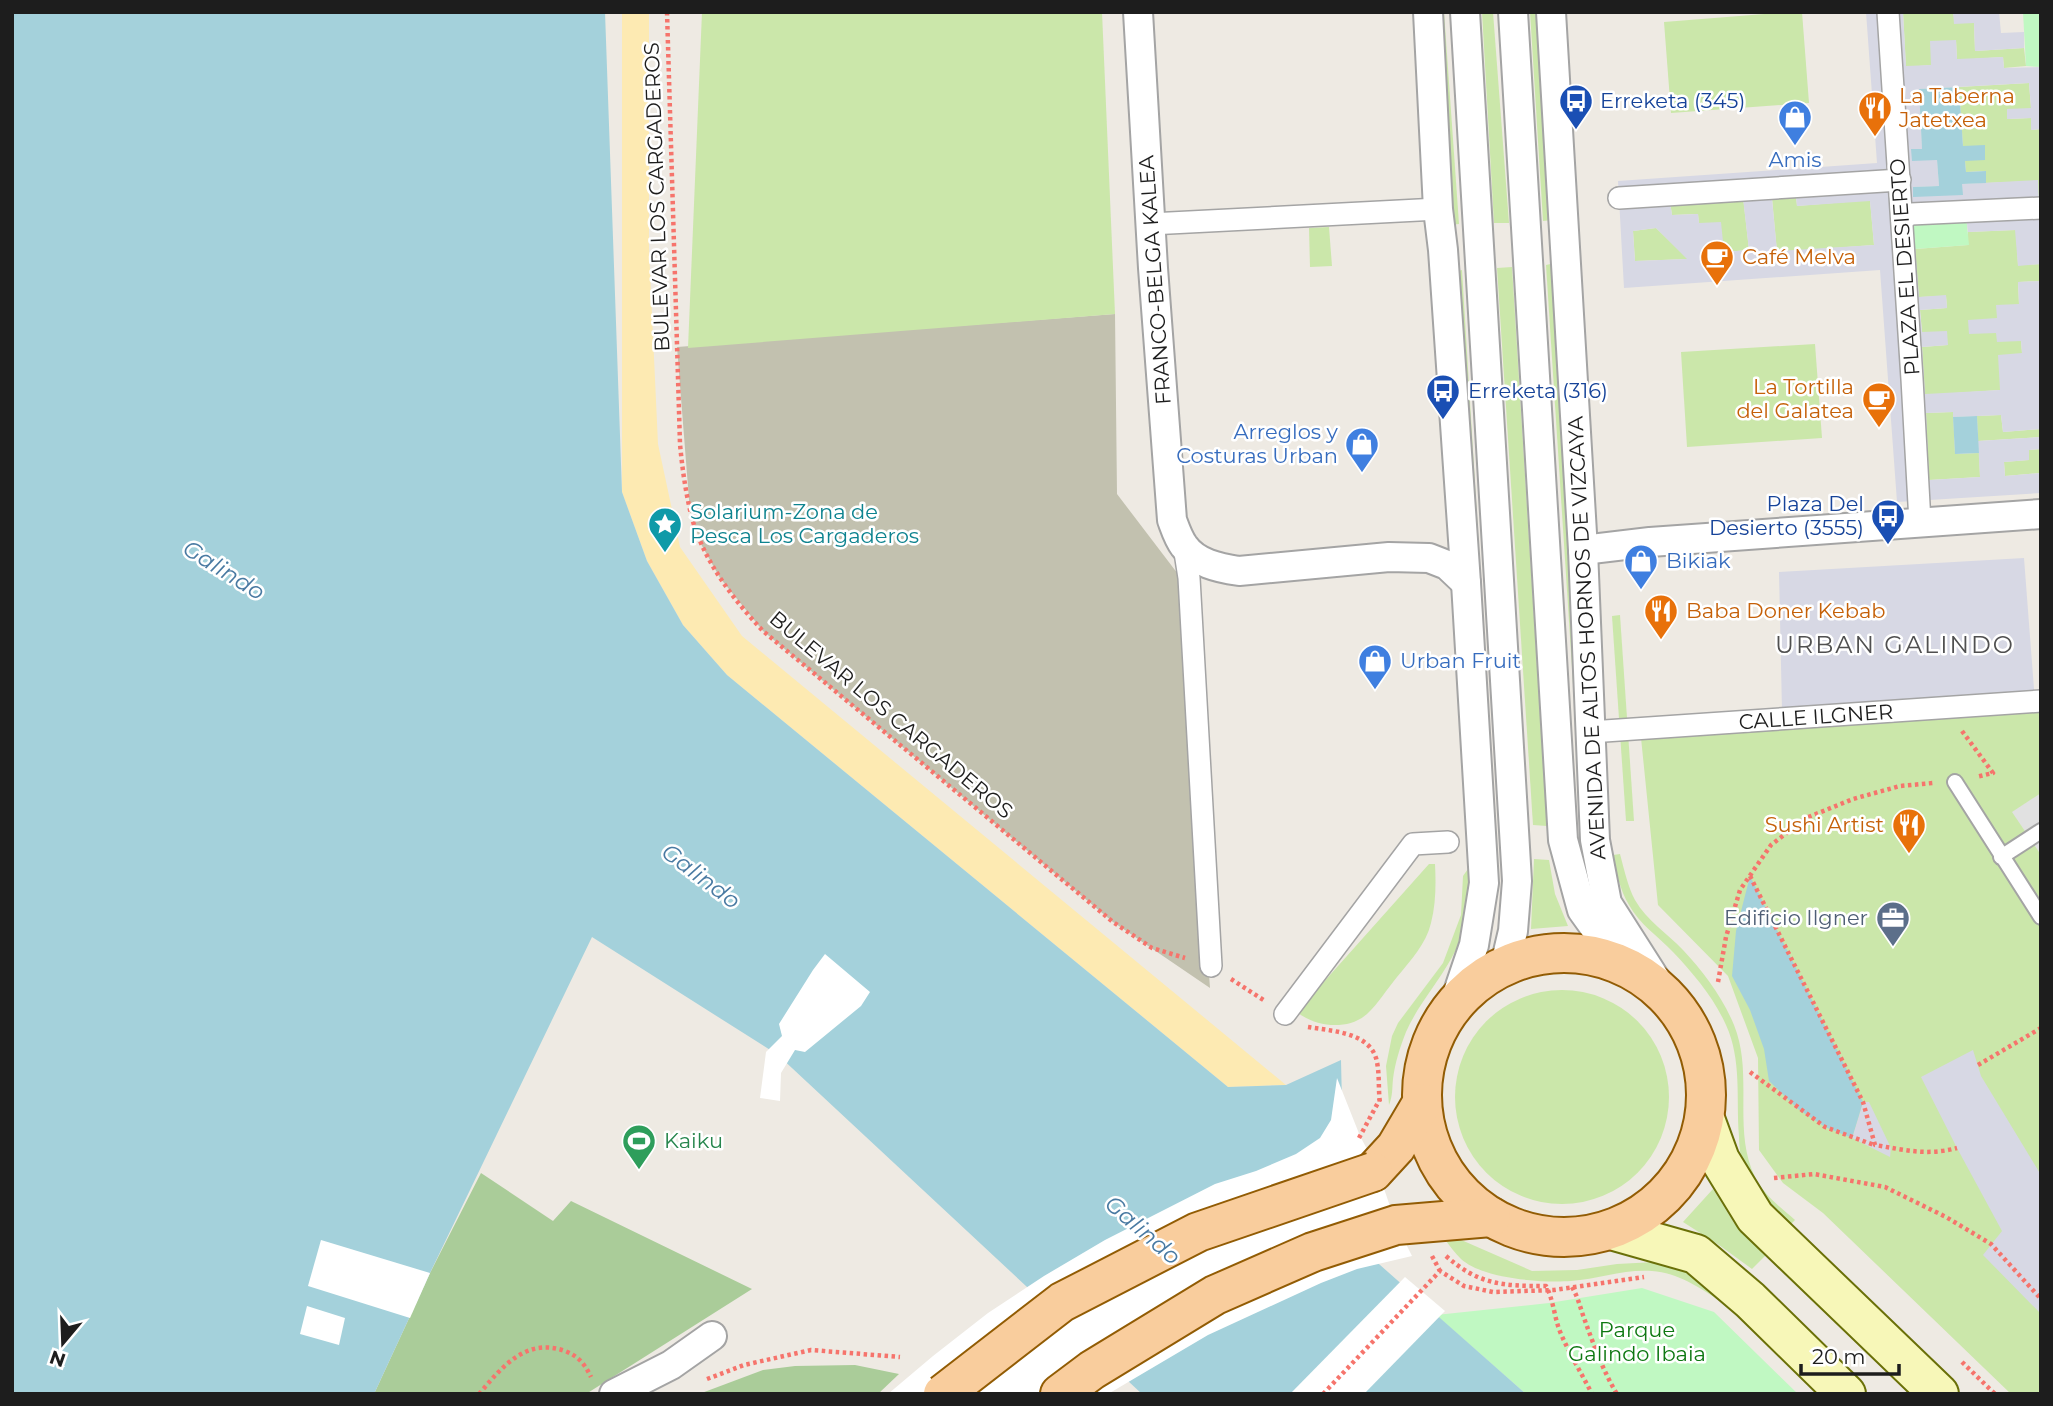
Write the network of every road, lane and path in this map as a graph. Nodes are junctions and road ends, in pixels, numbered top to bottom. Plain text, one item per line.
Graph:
1 (667, 12) edge
2 (1138, 12) edge
3 (1428, 12) edge
4 (1465, 12) edge
5 (1513, 12) edge
6 (1551, 12) edge
7 (1888, 12) edge
8 (1900, 180) junction
9 (1619, 198) dead end
10 (2041, 208) edge
11 (1438, 209) junction
12 (1902, 219) junction
13 (1150, 225) junction
14 (2041, 514) edge
15 (1920, 522) junction
16 (1184, 546) junction
17 (1583, 550) junction
18 (1466, 583) junction
19 (2041, 701) edge
20 (1945, 708) junction
21 (1590, 732) junction
22 (1955, 782) junction
23 (2041, 831) edge
24 (1448, 842) dead end
25 (2001, 857) junction
26 (1750, 876) junction
27 (2041, 917) edge
28 (1620, 963) junction
29 (1506, 965) junction
30 (1211, 966) junction
31 (1718, 982) dead end
32 (1665, 994) junction
33 (1454, 1004) junction
34 (1285, 1014) joint
35 (2041, 1028) edge
36 (1337, 1032) dead end
37 (1978, 1065) dead end
38 (1750, 1072) dead end
39 (1380, 1099) dead end
40 (1422, 1103) junction
41 (1706, 1119) junction
42 (1875, 1145) junction
43 (1957, 1148) dead end
44 (1766, 1179) dead end
45 (1491, 1217) junction
46 (1611, 1230) junction
47 (1440, 1247) dead end
48 (1656, 1280) dead end
49 (1572, 1287) junction
50 (1548, 1291) junction
51 (2041, 1299) edge
52 (712, 1336) dead end
53 (900, 1357) dead end
54 (706, 1379) dead end
55 (604, 1389) edge
56 (479, 1394) edge
57 (943, 1394) edge
58 (1060, 1394) edge
59 (1322, 1394) edge
60 (1592, 1394) edge
61 (1617, 1394) edge
62 (1846, 1394) edge
63 (1939, 1394) edge

1 - 30 path, BULEVAR LOS CARGADEROS
2 - 13 street, FRANCO-BELGA KALEA
3 - 11 street
4 - 29 street
5 - 28 street, AVENIDA DE ALTOS HORNOS DE VIZCAYA
6 - 17 street, AVENIDA DE ALTOS HORNOS DE VIZCAYA
7 - 8 street, PLAZA EL DESIERTO
8 - 9 street
8 - 12 street, PLAZA EL DESIERTO
10 - 12 street
11 - 13 street
11 - 18 street
12 - 15 street, PLAZA EL DESIERTO
13 - 16 street, FRANCO-BELGA KALEA
14 - 15 street
15 - 17 street
16 - 18 street
16 - 30 street, FRANCO-BELGA KALEA
17 - 21 street, AVENIDA DE ALTOS HORNOS DE VIZCAYA
18 - 33 street
19 - 20 street, CALLE ILGNER
20 - 21 street, CALLE ILGNER
20 - 22 path
21 - 32 street, AVENIDA DE ALTOS HORNOS DE VIZCAYA
22 - 25 lane
22 - 26 path
23 - 25 lane
24 - 34 street
25 - 27 lane
26 - 31 path
26 - 42 path
28 - 29 main road
28 - 32 main road
29 - 33 main road
30 - 34 path, BULEVAR LOS CARGADEROS
32 - 41 main road
33 - 40 main road
35 - 37 path
36 - 39 path
38 - 42 path
40 - 45 main road
40 - 57 main road, bridge
41 - 46 main road
41 - 63 main road
42 - 43 path
44 - 51 path
45 - 46 main road
45 - 58 main road
46 - 62 main road
47 - 50 path
48 - 49 path
49 - 50 path
49 - 61 path
50 - 59 path
50 - 60 path
52 - 55 street
53 - 54 path
55 - 56 path

